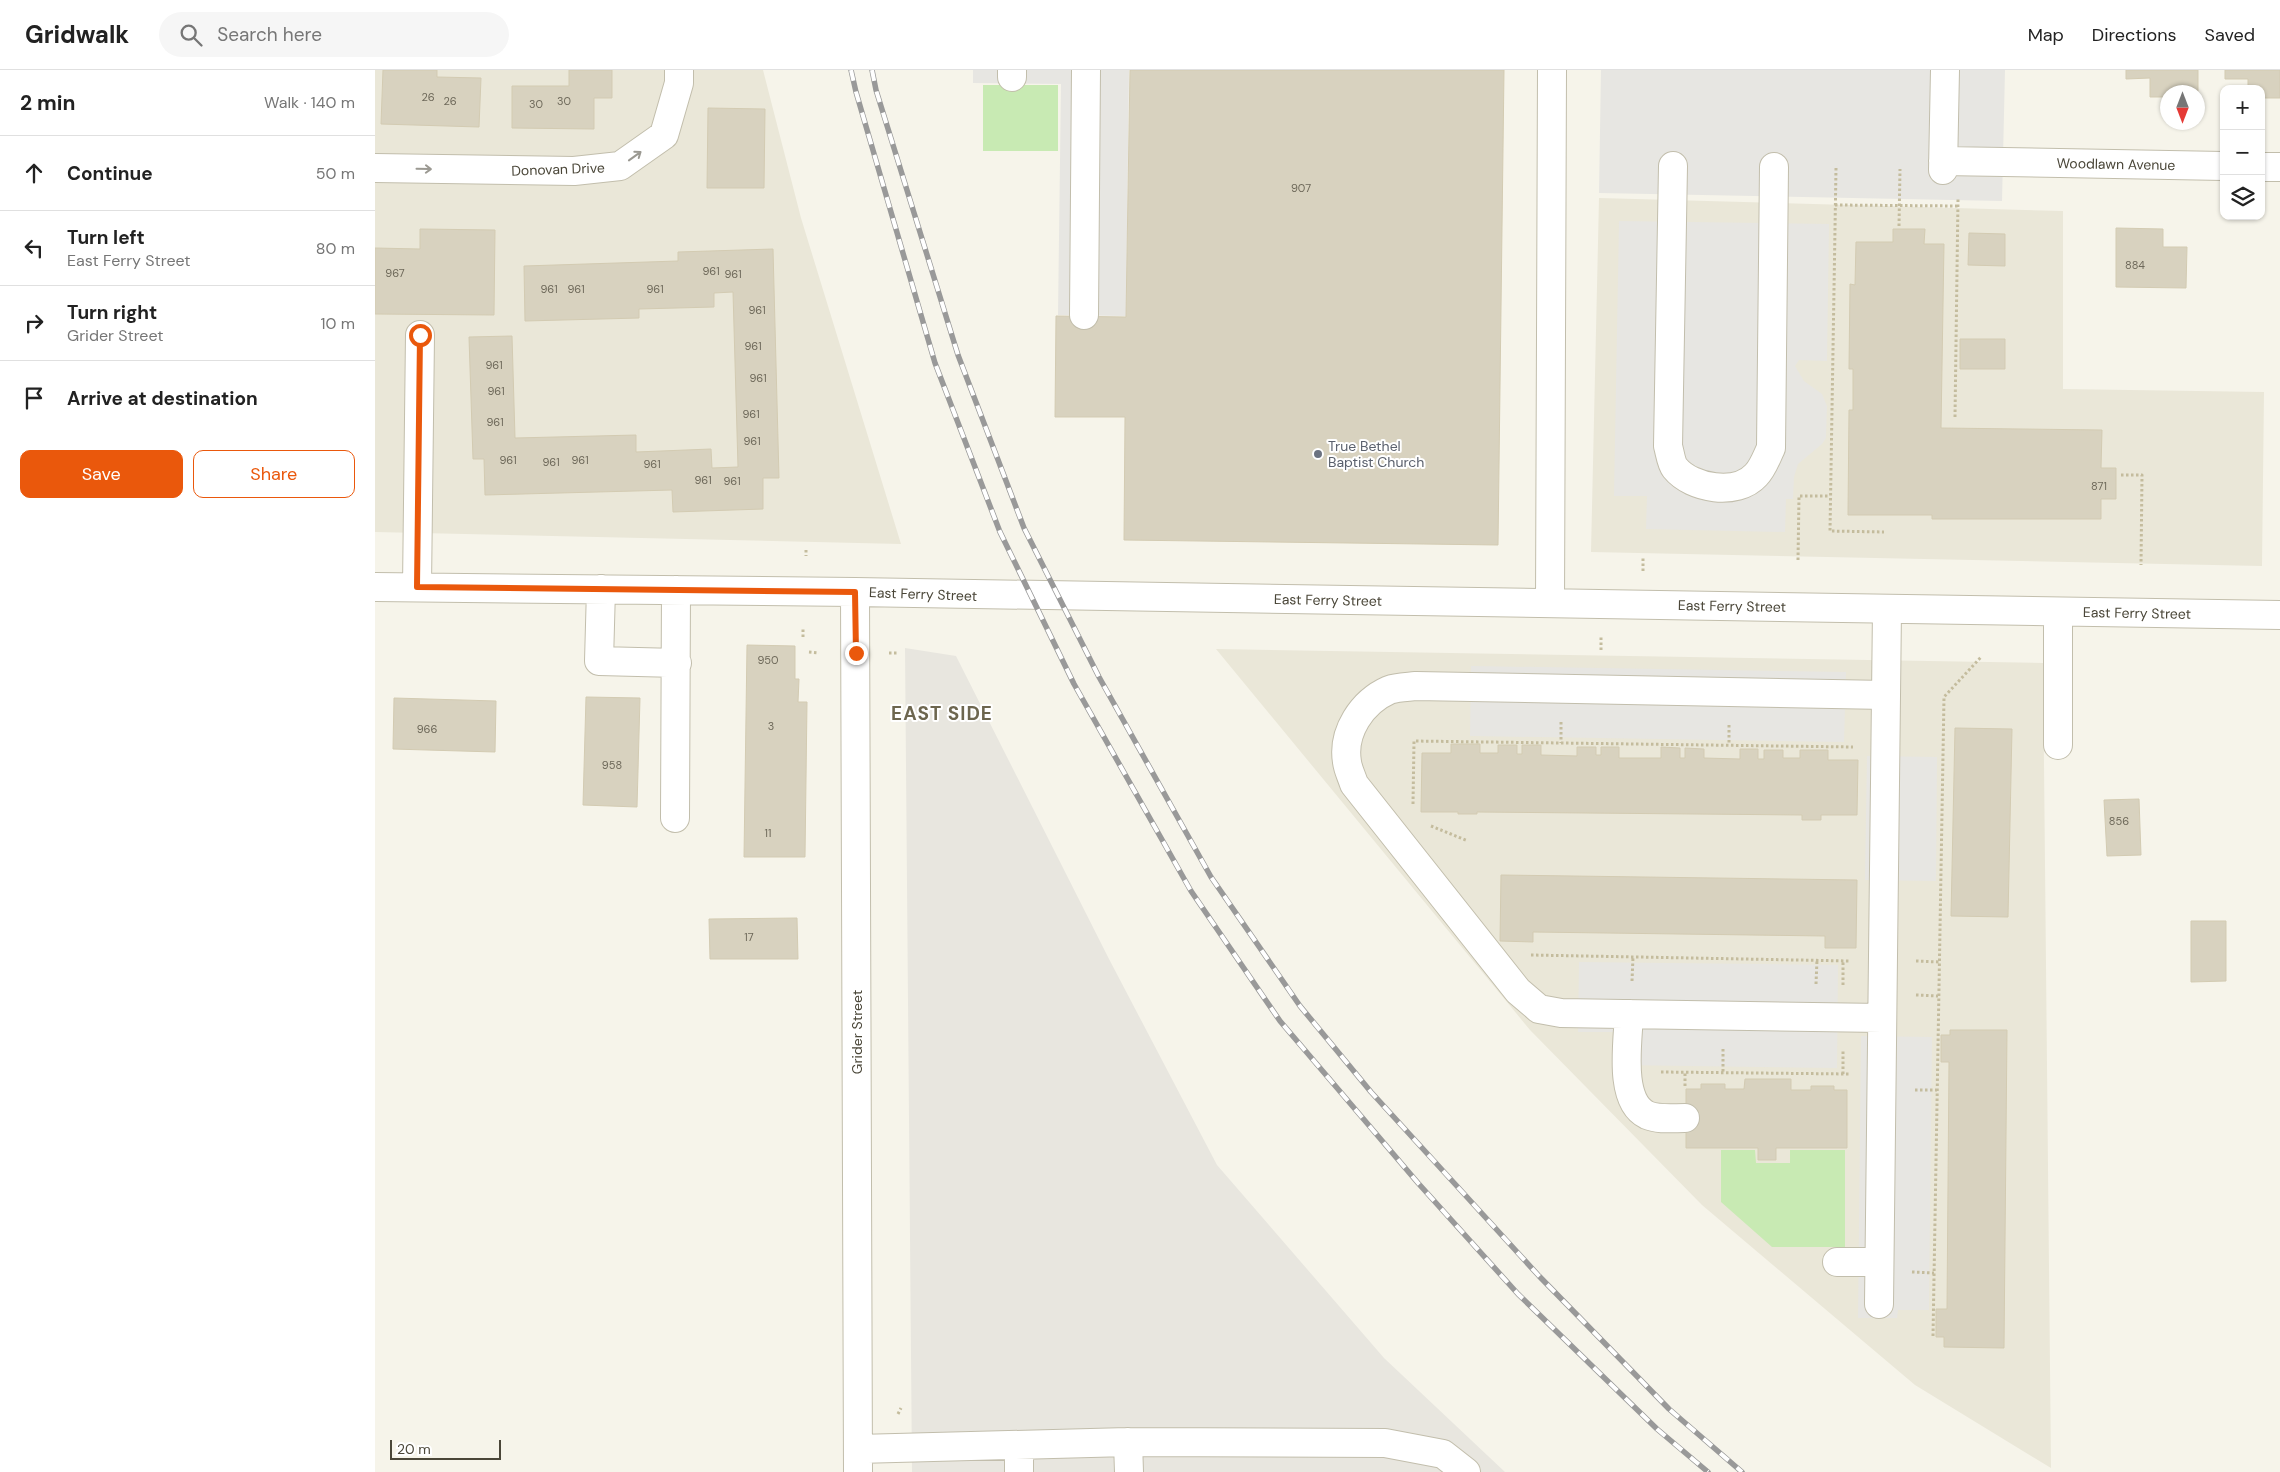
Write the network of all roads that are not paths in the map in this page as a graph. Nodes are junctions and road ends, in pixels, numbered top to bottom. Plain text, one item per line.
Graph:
1 (679, 70) edge
2 (1086, 70) edge
3 (1552, 70) edge
4 (1945, 70) edge
5 (1673, 166) dead end
6 (2220, 166) edge
7 (2265, 167) edge
8 (2280, 167) edge
9 (375, 168) edge
10 (1774, 168) dead end
11 (1084, 315) dead end
12 (420, 335) dead end
13 (375, 587) edge
14 (417, 587) junction
15 (601, 589) junction
16 (676, 590) junction
17 (855, 592) junction
18 (1550, 603) junction
19 (1887, 610) junction
20 (2058, 612) junction
21 (2280, 615) edge
22 (677, 663) junction
23 (1886, 695) junction
24 (2058, 745) dead end
25 (675, 818) dead end
26 (1629, 1014) junction
27 (1883, 1018) junction
28 (1685, 1118) dead end
29 (1837, 1262) dead end
30 (1879, 1262) junction
31 (1879, 1304) dead end
32 (1128, 1442) junction
33 (1019, 1445) junction
34 (858, 1460) edge
35 (1019, 1472) edge
36 (1129, 1472) edge
37 (1466, 1472) edge

9 -> 1 street, Donovan Drive
2 - 11 street
3 - 18 street
4 - 6 street, Woodlawn Avenue
5 - 10 street
7 - 8 street
12 - 14 street
13 - 14 street, East Ferry Street
14 - 15 street, East Ferry Street
15 - 16 street, East Ferry Street
15 - 22 street
16 - 17 street, East Ferry Street
16 - 22 street
17 - 18 street, East Ferry Street
17 - 34 street, Grider Street
18 - 19 street, East Ferry Street
19 - 20 street, East Ferry Street
19 - 23 street
20 - 21 street, East Ferry Street
20 - 24 street
22 - 25 street
23 - 26 street
23 - 27 street
26 - 27 street
26 - 28 street
27 - 30 street
29 - 30 street
30 - 31 street
32 - 33 street
32 - 36 street
32 - 37 street
33 - 34 street
33 - 35 street

